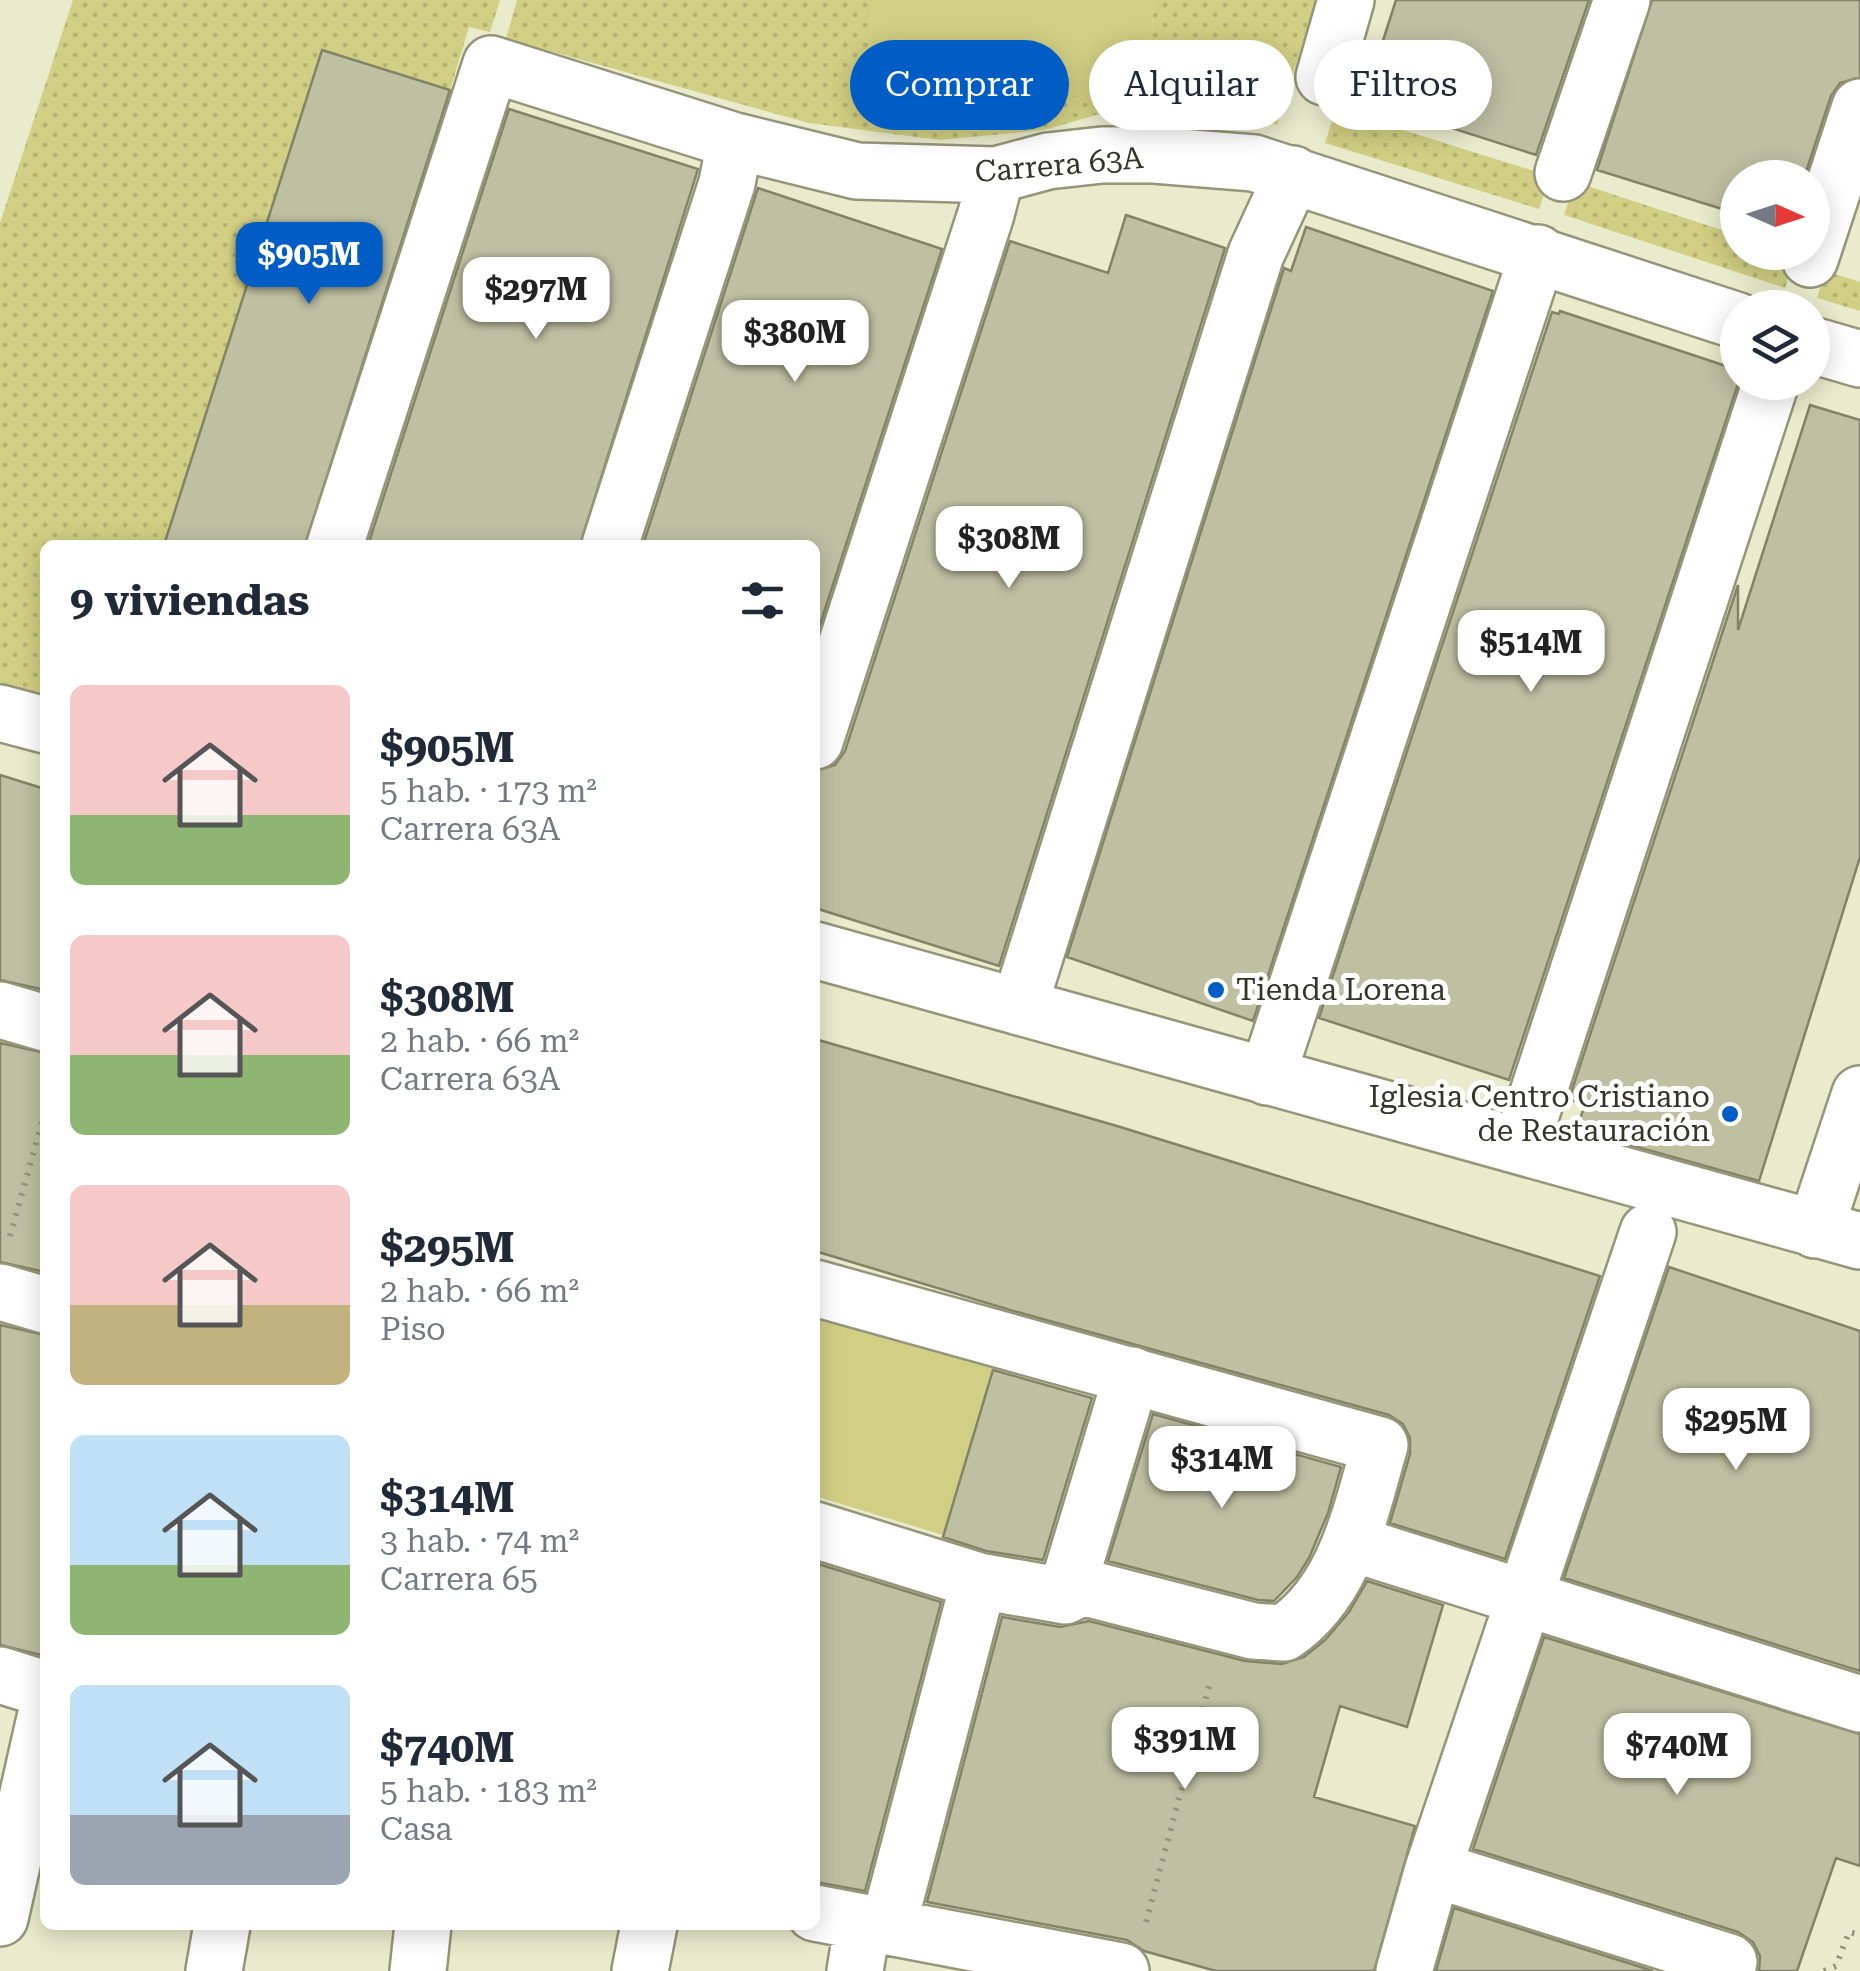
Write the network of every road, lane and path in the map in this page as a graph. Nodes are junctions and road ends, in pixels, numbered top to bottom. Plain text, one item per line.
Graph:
1 (1346, 0) edge
2 (1622, 0) edge
3 (1335, 40) edge
4 (1860, 108) edge
5 (735, 141) junction
6 (1563, 173) dead end
7 (1293, 174) junction
8 (996, 175) junction
9 (1830, 199) edge
10 (1538, 253) junction
11 (1720, 314) edge
12 (1830, 350) edge
13 (1860, 359) edge
14 (1765, 400) edge
15 (336, 540) edge
16 (612, 540) edge
17 (0, 712) edge
18 (40, 724) edge
19 (820, 726) edge
20 (820, 951) edge
21 (1019, 1006) junction
22 (0, 1010) edge
23 (40, 1022) edge
24 (1268, 1076) junction
25 (1860, 1094) edge
26 (40, 1138) edge
27 (1521, 1145) junction
28 (1648, 1232) dead end
29 (1837, 1236) edge
30 (820, 1289) edge
31 (11, 1292) edge
32 (1132, 1375) junction
33 (820, 1532) edge
34 (1351, 1543) junction
35 (979, 1581) junction
36 (1065, 1596) junction
37 (1524, 1598) junction
38 (1226, 1624) junction
39 (0, 1674) edge
40 (40, 1687) edge
41 (1860, 1704) edge
42 (40, 1740) edge
43 (1432, 1868) junction
44 (0, 1918) edge
45 (221, 1930) edge
46 (423, 1930) edge
47 (648, 1930) edge
48 (855, 1933) edge
49 (1860, 1935) edge
50 (1132, 1952) edge
51 (1729, 1962) dead end
52 (214, 1971) edge
53 (418, 1971) edge
54 (640, 1971) edge
55 (1404, 1971) edge
56 (1824, 1971) edge

1 - 3 street
2 - 6 street
4 - 9 street
5 - 8 street, Carrera 63A
5 - 15 street, Carrera 63A
5 - 16 street
7 - 8 street, Carrera 63A
7 - 10 street, Carrera 63A
7 - 21 street
8 - 19 street
10 - 11 street, Carrera 63A
10 - 24 street
12 - 13 street
14 - 27 street
17 - 18 street
20 - 21 street
21 - 24 street
22 - 23 street
24 - 27 street
25 - 29 street
26 - 31 path
27 - 29 street
28 - 37 street
30 - 32 street
32 - 34 street
32 - 36 street
33 - 35 street
34 - 37 street
34 - 38 street
35 - 36 street
35 - 48 street
36 - 38 street
37 - 41 street
37 - 43 street
38 - 50 path
39 - 40 street
42 - 44 street
43 - 51 street
43 - 55 street
45 - 52 street
46 - 53 street
47 - 54 street
48 - 50 street
49 - 56 path

